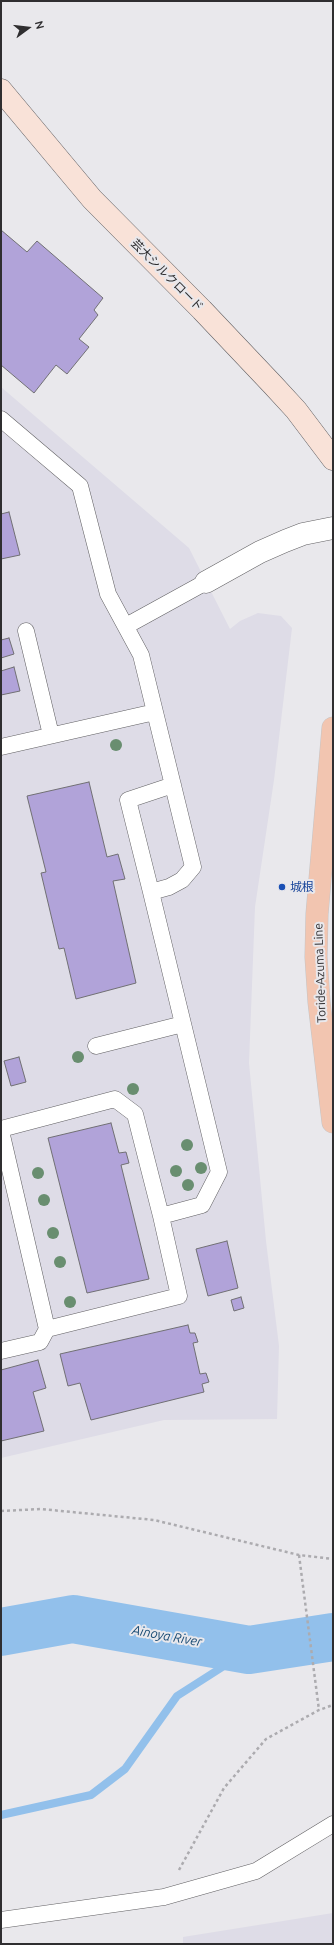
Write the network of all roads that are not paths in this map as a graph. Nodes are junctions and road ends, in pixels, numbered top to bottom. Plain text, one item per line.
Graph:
1 (1, 90) edge
2 (1, 419) edge
3 (333, 459) edge
4 (333, 528) edge
5 (206, 582) joint
6 (126, 626) junction
7 (26, 631) dead end
8 (154, 712) junction
9 (333, 728) edge
10 (51, 736) junction
11 (1, 747) edge
12 (173, 785) junction
13 (328, 857) edge
14 (151, 892) junction
15 (183, 1024) junction
16 (96, 1046) dead end
17 (333, 1122) edge
18 (1, 1130) edge
19 (162, 1216) junction
20 (47, 1329) junction
21 (1, 1351) edge
22 (333, 1824) edge
23 (1, 1920) edge

1 - 3 street, 芸大シルクロード
2 - 6 lane
4 - 5 street
5 - 6 lane
6 - 8 lane
7 - 10 lane
8 - 10 lane
8 - 12 lane
9 - 13 main road, Toride-Azuma Line
10 - 11 lane
12 - 14 lane
12 - 14 lane
13 - 17 main road, Toride-Azuma Line
14 - 15 lane
15 - 16 lane
15 - 19 lane
18 - 19 lane
18 - 20 lane
19 - 20 lane
20 - 21 lane
22 - 23 lane

